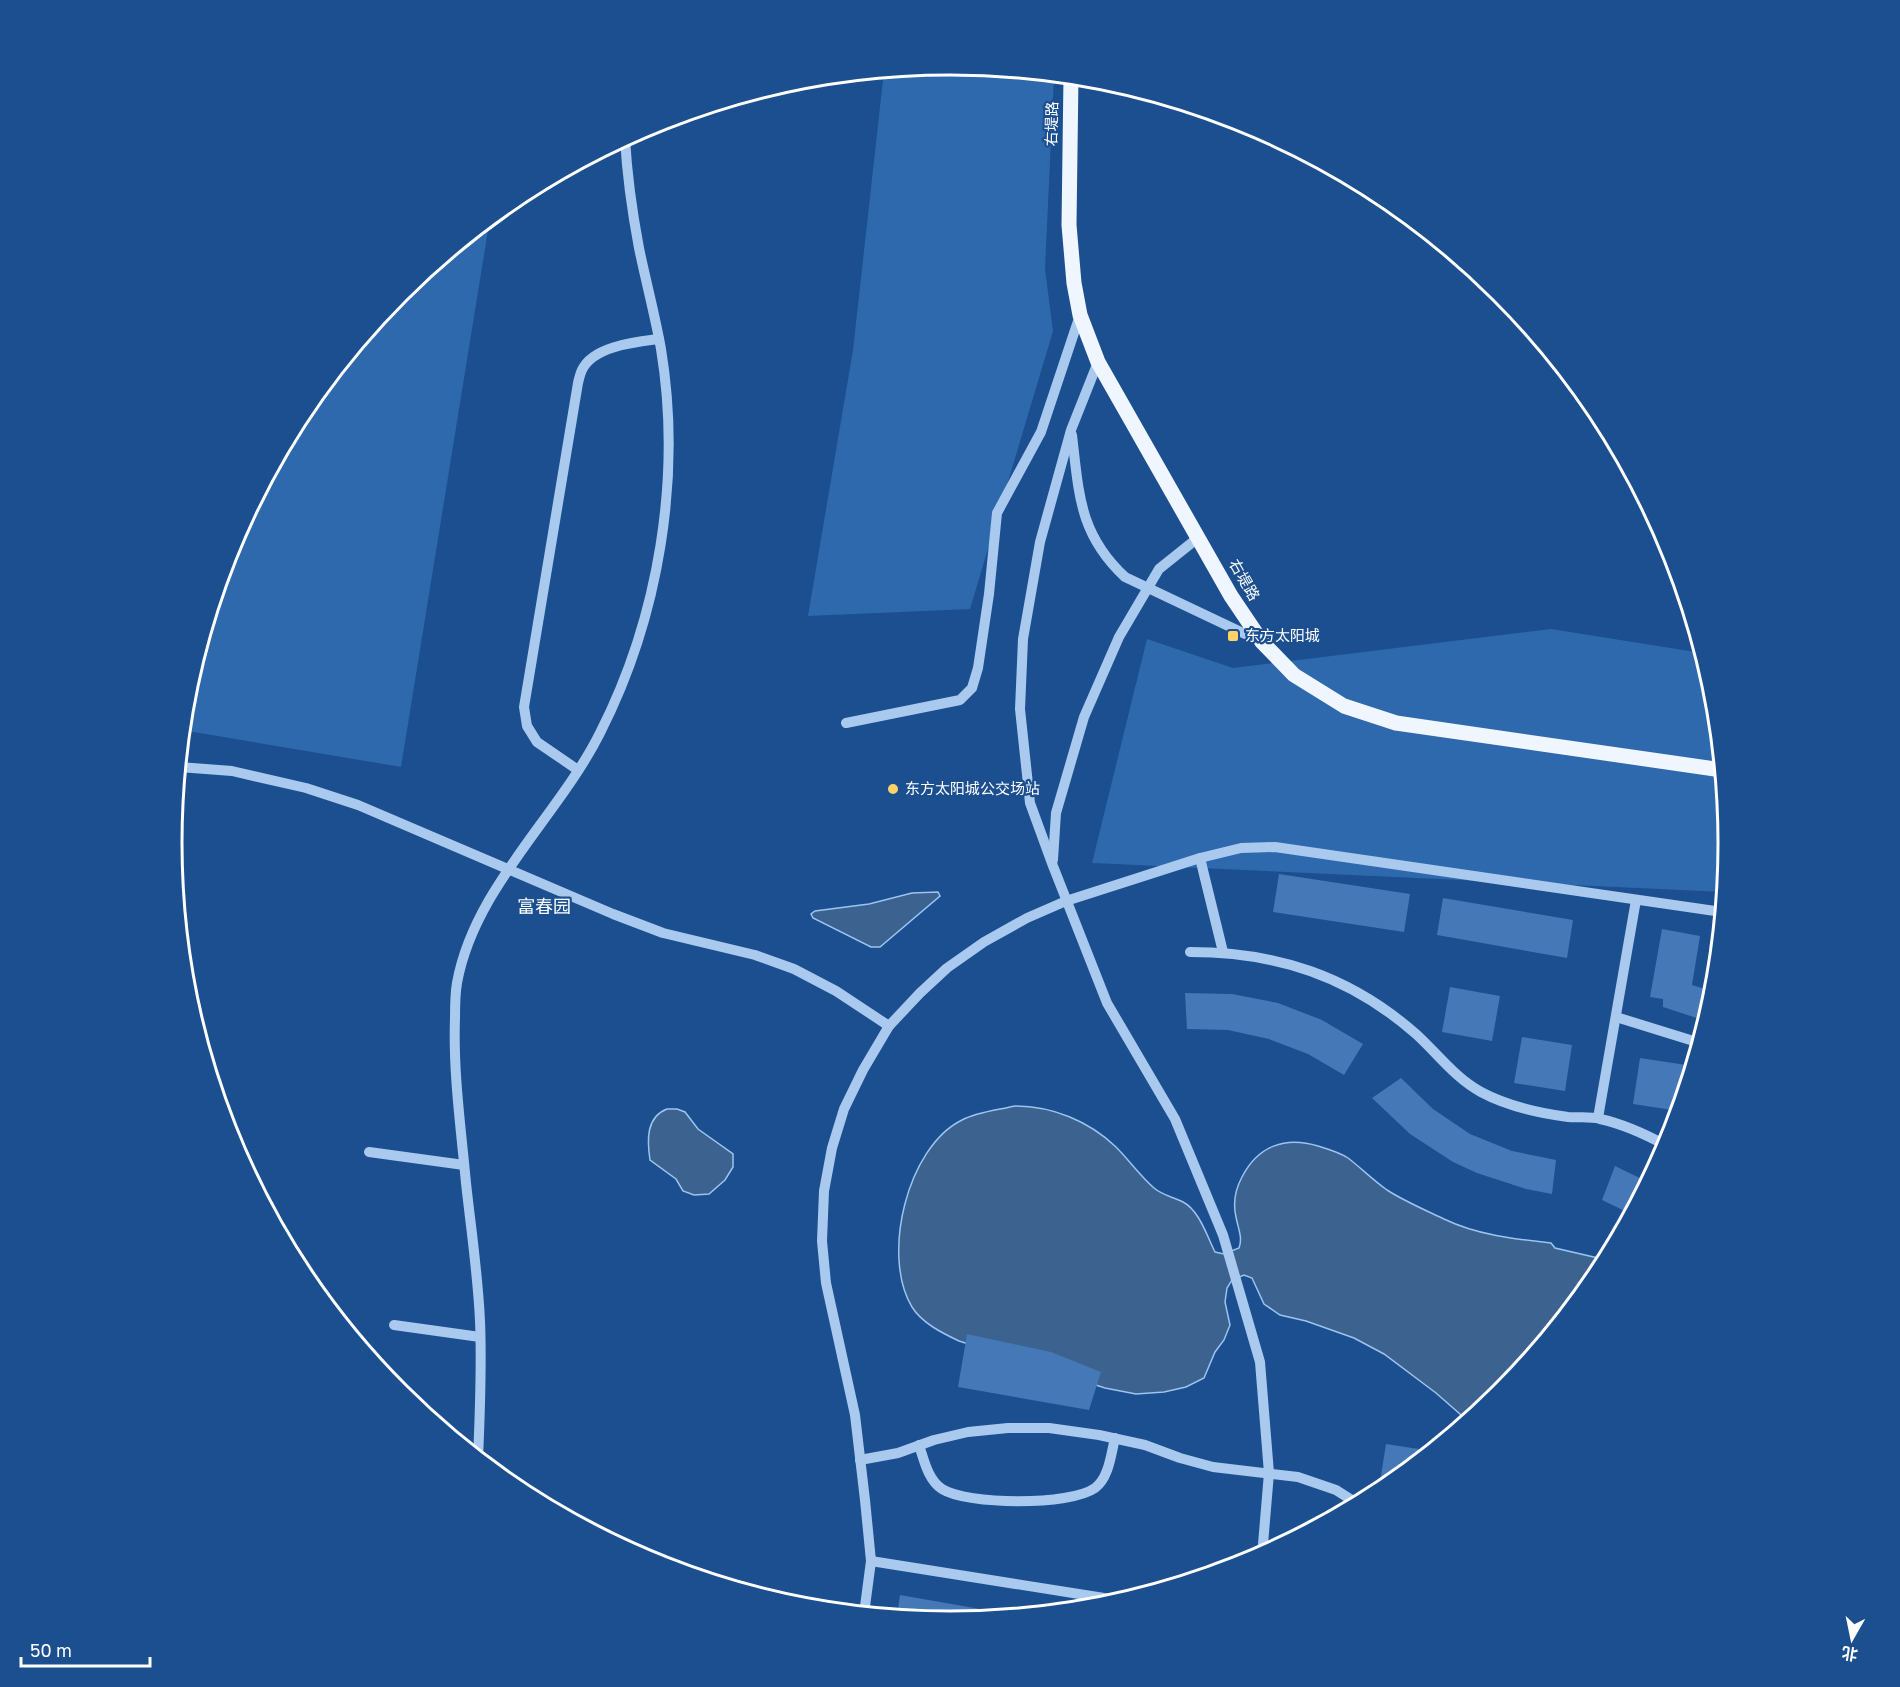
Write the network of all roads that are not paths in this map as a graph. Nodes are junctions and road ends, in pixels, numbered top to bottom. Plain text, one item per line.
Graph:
1 (1071, 85) edge
2 (626, 147) edge
3 (1080, 315) junction
4 (659, 339) junction
5 (1098, 362) junction
6 (1071, 430) junction
7 (1199, 537) junction
8 (1148, 588) junction
9 (1262, 642) junction
10 (846, 723) dead end
11 (186, 768) edge
12 (1715, 769) edge
13 (578, 770) junction
14 (1200, 858) junction
15 (1053, 867) junction
16 (509, 870) junction
17 (1636, 900) junction
18 (1066, 901) junction
19 (1715, 911) edge
20 (1190, 952) dead end
21 (1223, 952) junction
22 (1616, 1017) junction
23 (889, 1026) junction
24 (1692, 1041) edge
25 (1598, 1118) junction
26 (1658, 1142) edge
27 (369, 1152) dead end
28 (464, 1165) junction
29 (394, 1325) dead end
30 (480, 1337) junction
31 (1115, 1438) junction
32 (919, 1445) junction
33 (478, 1450) edge
34 (860, 1460) junction
35 (1269, 1473) junction
36 (1350, 1499) edge
37 (1263, 1545) edge
38 (871, 1560) junction
39 (1099, 1597) edge
40 (865, 1606) edge

1 - 3 main road, 右堤路
2 - 4 street
3 - 5 main road, 右堤路
3 - 10 street
4 - 13 street
4 - 13 street
5 - 6 street
5 - 7 main road, 右堤路
6 - 8 street
6 - 15 street
7 - 8 street
7 - 9 main road, 右堤路
8 - 9 street
8 - 15 street
9 - 12 main road, 右堤路
11 - 16 street
13 - 16 street
14 - 17 street
14 - 18 street
14 - 21 street
15 - 18 street
16 - 23 street
16 - 28 street
17 - 19 street
17 - 22 street
18 - 23 street
18 - 35 street
20 - 21 street
21 - 25 street
22 - 24 street
22 - 25 street
23 - 34 street
25 - 26 street
27 - 28 street
28 - 30 street
29 - 30 street
30 - 33 street
31 - 32 street
31 - 32 street
31 - 35 street
32 - 34 street
34 - 38 street
35 - 36 street
35 - 37 street
38 - 39 street
38 - 40 street

